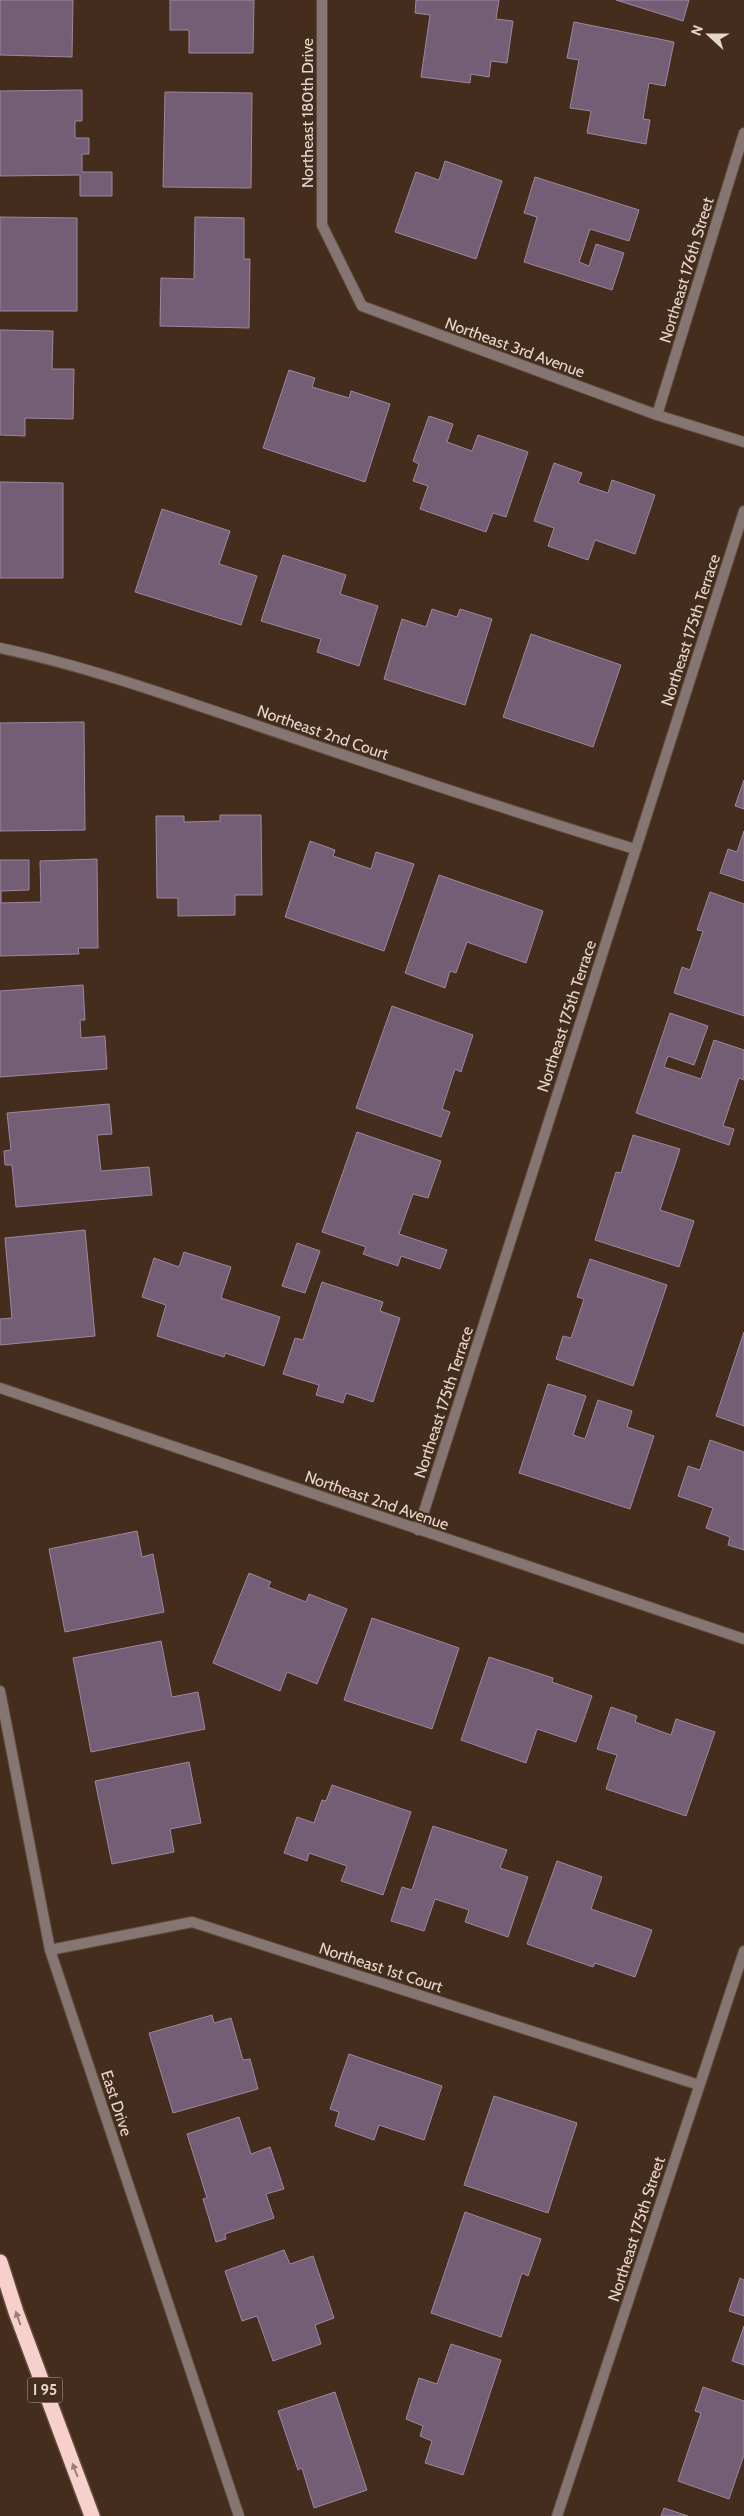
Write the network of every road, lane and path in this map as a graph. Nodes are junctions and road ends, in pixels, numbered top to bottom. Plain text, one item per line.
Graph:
1 (322, 0) edge
2 (744, 134) edge
3 (322, 225) joint
4 (657, 415) junction
5 (744, 442) edge
6 (744, 511) edge
7 (0, 648) edge
8 (635, 849) junction
9 (0, 1388) edge
10 (418, 1530) junction
11 (744, 1639) edge
12 (0, 1691) edge
13 (50, 1950) junction
14 (744, 1951) edge
15 (699, 2085) junction
16 (0, 2262) edge
17 (92, 2516) edge
18 (239, 2516) edge
19 (557, 2516) edge

1 - 3 street, Northeast 180th Drive
2 - 4 street, Northeast 176th Street
3 - 4 street, Northeast 3rd Avenue
4 - 5 street, Northeast 3rd Avenue
6 - 8 street, Northeast 175th Terrace
7 - 8 street, Northeast 2nd Court
8 - 10 street, Northeast 175th Terrace
9 - 10 street, Northeast 2nd Avenue
10 - 11 street, Northeast 2nd Avenue
12 - 13 street, East Drive
13 - 15 street, Northeast 1st Court
13 - 18 street, East Drive
14 - 15 street, Northeast 175th Street
15 - 19 street, Northeast 175th Street
17 -> 16 highway, I 95

